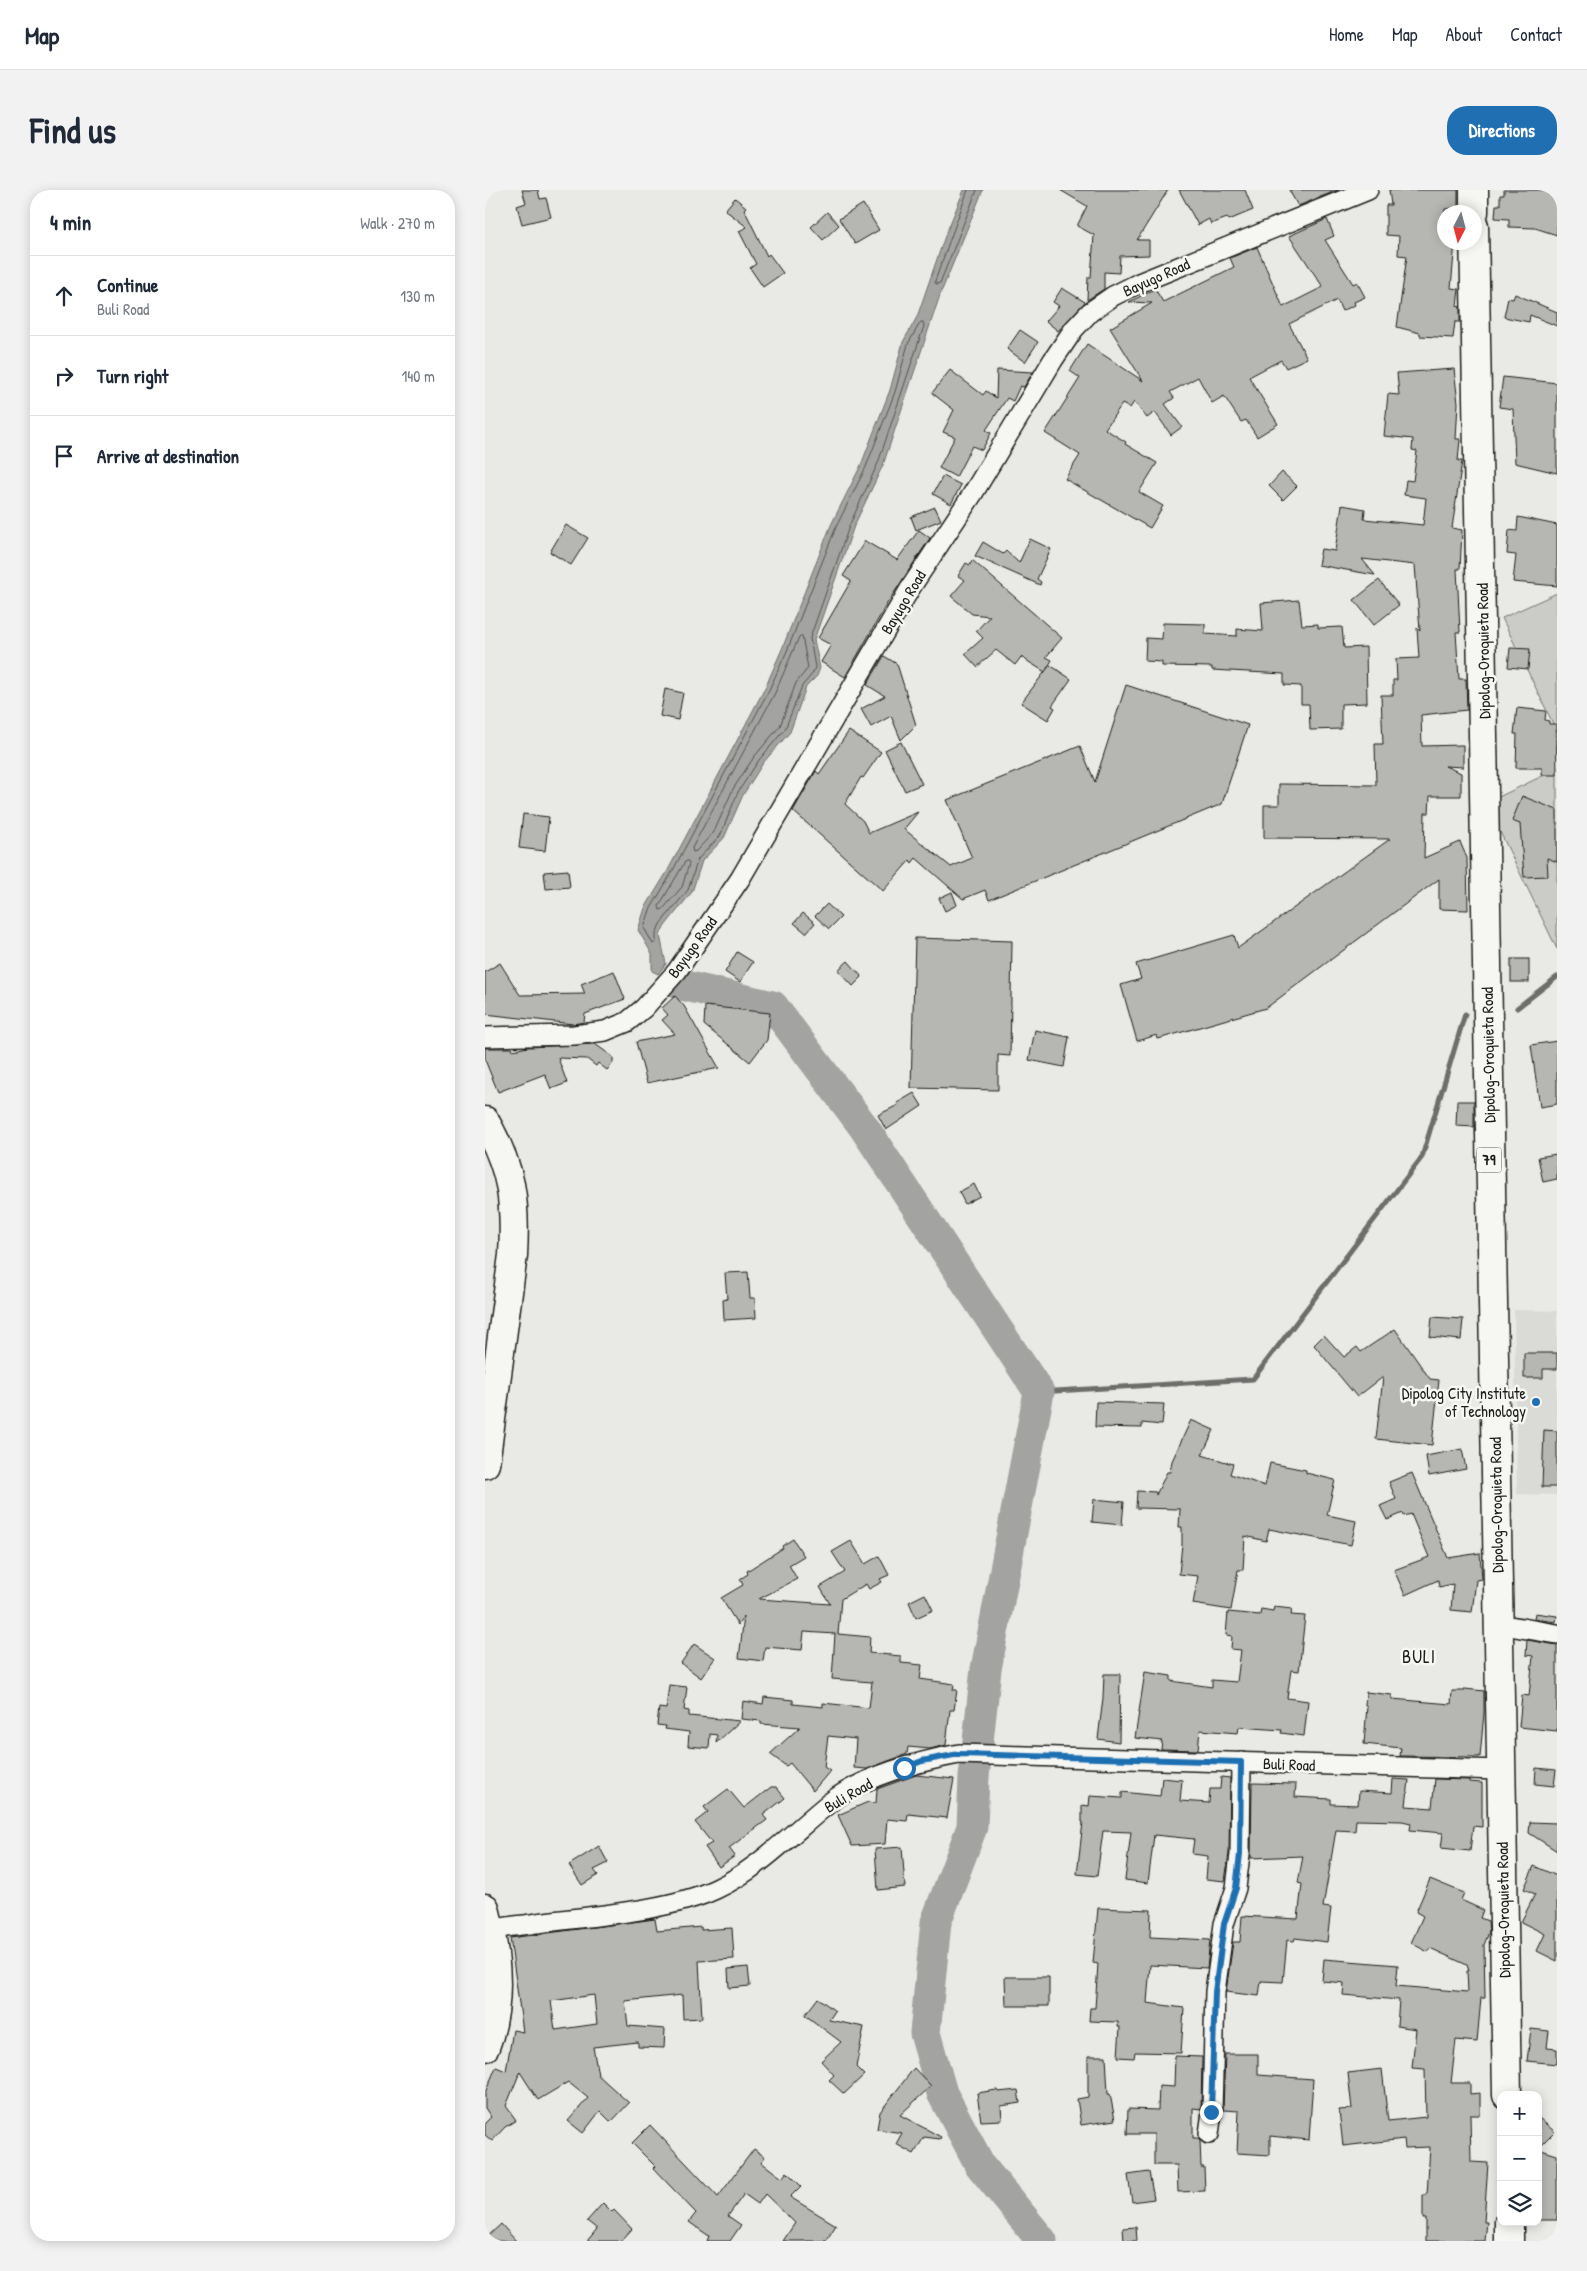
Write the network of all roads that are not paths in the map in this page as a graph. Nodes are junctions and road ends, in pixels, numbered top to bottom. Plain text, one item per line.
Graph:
1 (1368, 190) edge
2 (1474, 190) edge
3 (1474, 205) edge
4 (1475, 250) edge
5 (485, 1037) edge
6 (485, 1120) edge
7 (485, 1464) edge
8 (1498, 1624) junction
9 (1557, 1634) edge
10 (1241, 1762) junction
11 (1501, 1770) junction
12 (487, 1923) edge
13 (485, 2047) edge
14 (1507, 2091) edge
15 (1209, 2134) dead end
16 (1509, 2226) edge
17 (1509, 2241) edge

1 - 5 street, Bayugo Road
2 - 3 main road
4 - 8 main road, Dipolog-Oroquieta Road / 79
6 - 7 main road
8 - 9 street
8 - 11 main road, Dipolog-Oroquieta Road / 79
10 - 11 street, Buli Road
10 - 12 street, Buli Road
10 - 15 street
11 - 14 main road, Dipolog-Oroquieta Road / 79
12 - 13 main road
16 - 17 main road

